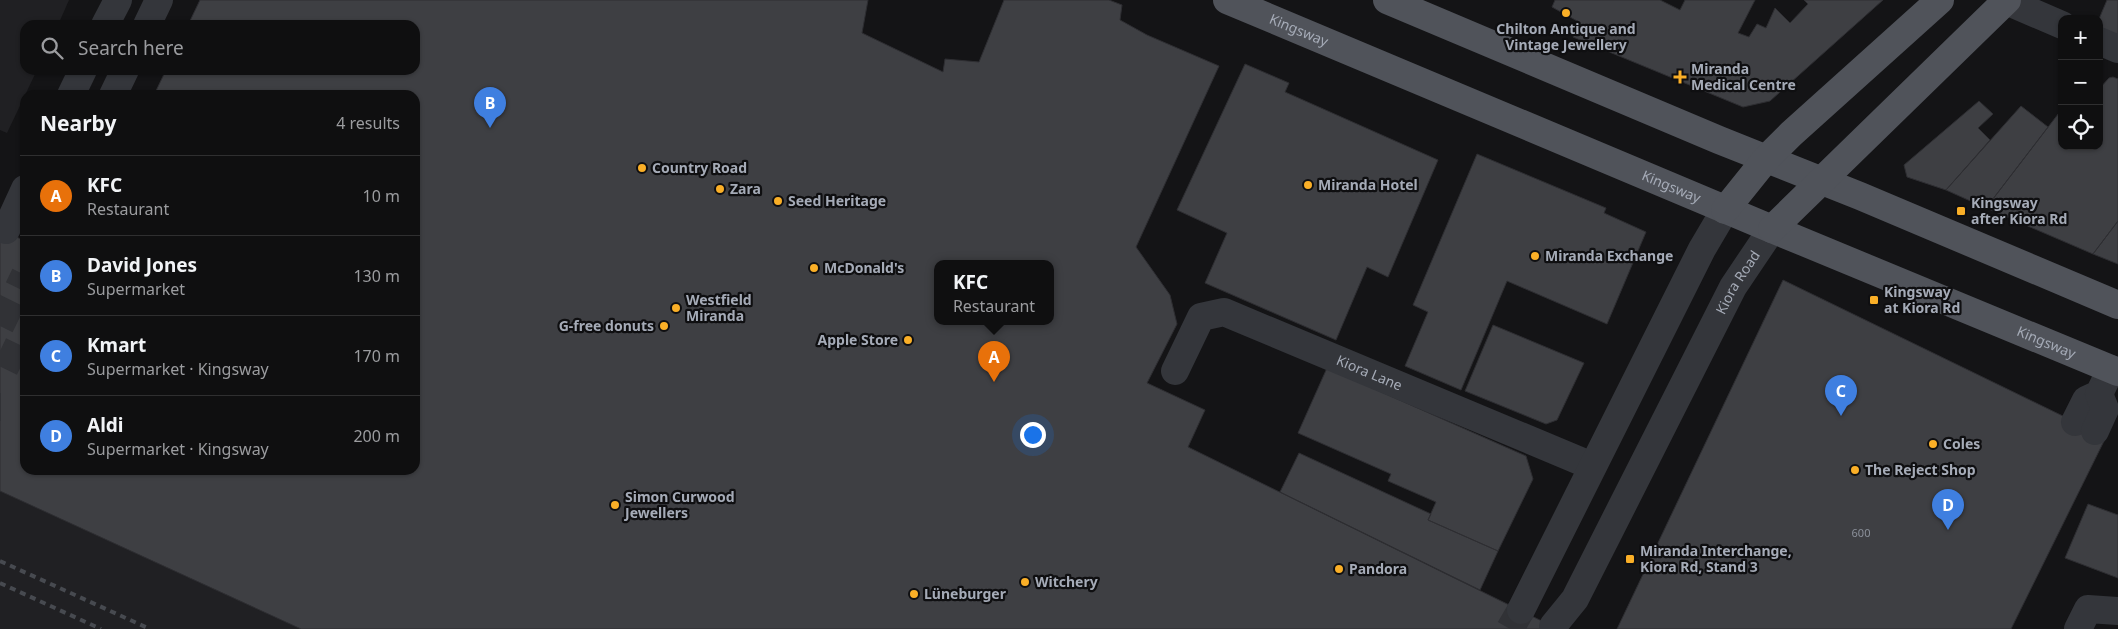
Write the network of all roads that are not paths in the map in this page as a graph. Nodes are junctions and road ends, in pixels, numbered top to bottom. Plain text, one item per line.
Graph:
1 (118, 0) edge
2 (159, 0) edge
3 (1227, 0) edge
4 (1388, 0) edge
5 (1940, 0) edge
6 (2006, 0) edge
7 (108, 20) edge
8 (149, 20) edge
9 (2058, 23) edge
10 (2103, 43) edge
11 (2118, 49) edge
12 (81, 75) edge
13 (123, 75) edge
14 (74, 90) edge
15 (115, 90) edge
16 (1766, 159) junction
17 (1821, 181) junction
18 (20, 200) edge
19 (1725, 210) junction
20 (6, 230) dead end
21 (1772, 230) junction
22 (2118, 305) edge
23 (1175, 371) dead end
24 (2114, 371) edge
25 (2085, 427) dead end
26 (1592, 466) junction
27 (1521, 610) tunnel mouth
28 (2118, 611) edge
29 (1553, 626) dead end
30 (2078, 629) edge

1 - 7 street
2 - 8 street
3 - 19 main road, Kingsway
4 - 16 main road
5 - 16 main road
6 - 9 street
6 - 17 main road, Kiora Road
10 - 11 street
12 - 14 street
13 - 15 street
16 - 17 main road
16 - 19 main road
17 - 21 main road, Kiora Road
17 - 22 main road
18 - 20 street
19 - 21 main road, Kingsway
19 - 26 street
21 - 24 main road, Kingsway
21 - 29 street, Kiora Road
23 - 26 street, Kiora Lane
24 - 25 street
26 - 27 street
28 - 30 street

